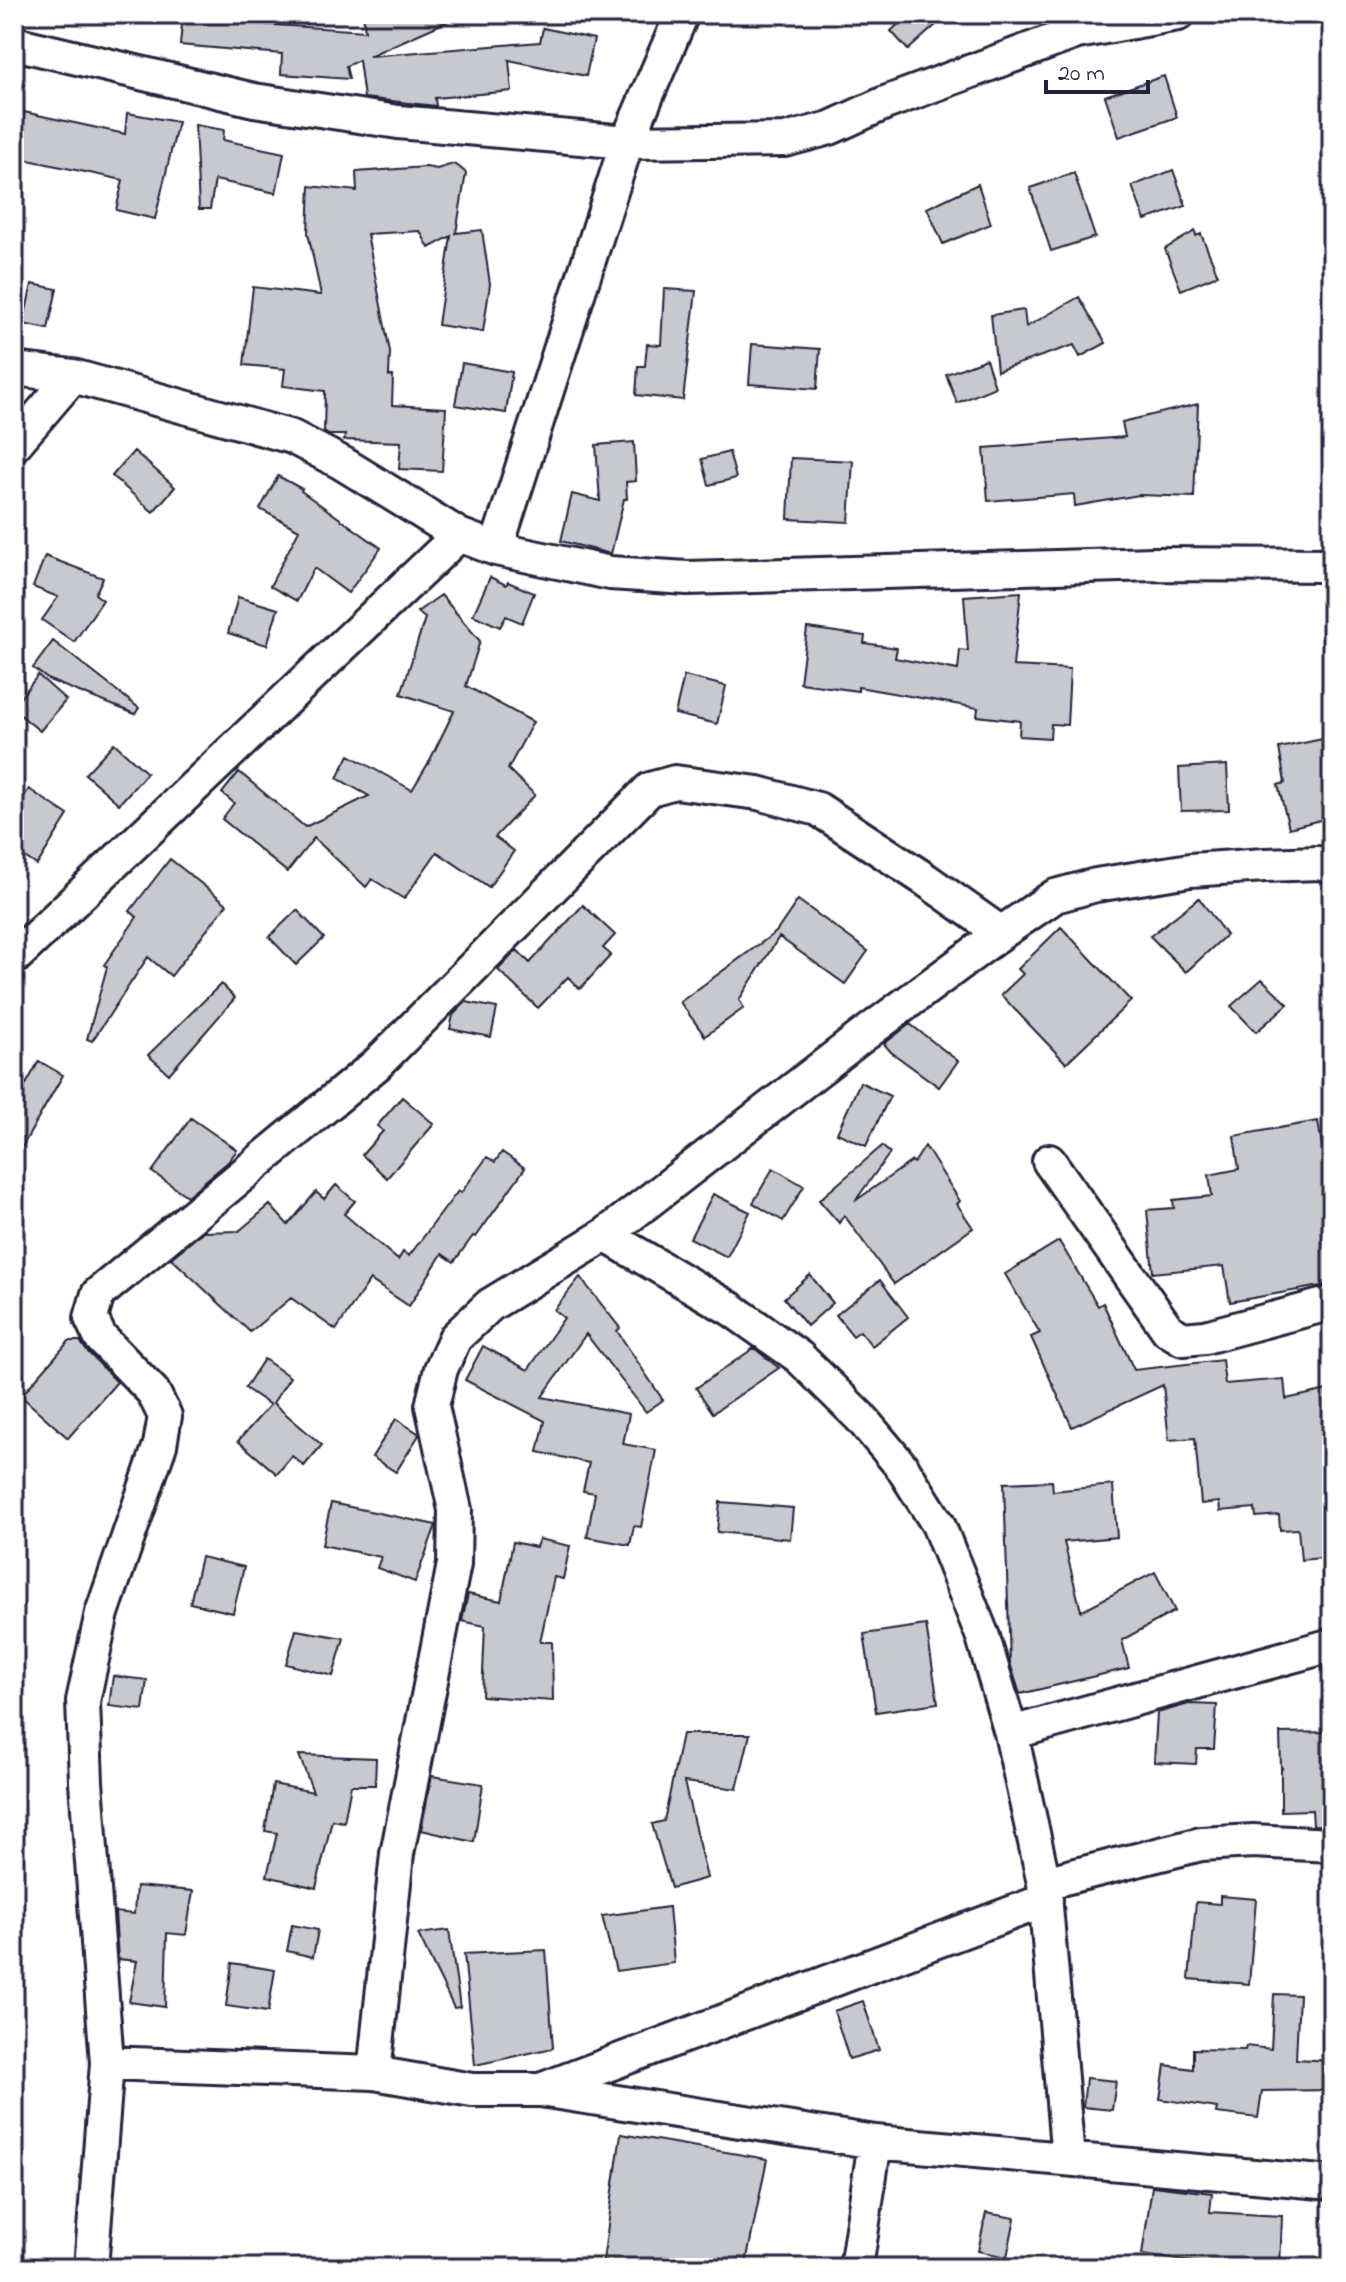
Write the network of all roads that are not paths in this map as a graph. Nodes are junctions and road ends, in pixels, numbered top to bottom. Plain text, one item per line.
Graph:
1 (682, 14) edge
2 (1178, 14) edge
3 (14, 43) edge
4 (627, 142) junction
5 (14, 369) edge
6 (73, 376) junction
7 (14, 445) edge
8 (459, 535) junction
9 (496, 549) junction
10 (1332, 565) edge
11 (1332, 866) edge
12 (1001, 933) junction
13 (14, 958) edge
14 (1049, 1161) dead end
15 (605, 1235) junction
16 (1332, 1303) edge
17 (1332, 1645) edge
18 (1011, 1733) junction
19 (1332, 1845) edge
20 (1045, 1892) junction
21 (107, 2063) junction
22 (374, 2073) junction
23 (540, 2090) junction
24 (875, 2142) junction
25 (1068, 2159) junction
26 (1332, 2183) edge
27 (91, 2268) edge
28 (856, 2268) edge

1 - 4 street
2 - 4 street
3 - 4 street
4 - 9 street
5 - 6 street
6 - 7 street
6 - 8 street
8 - 9 street
8 - 13 street
9 - 10 street
11 - 12 street
12 - 15 street
12 - 21 street
14 - 16 street
15 - 18 street
15 - 22 street
17 - 18 street
18 - 20 street
19 - 20 street
20 - 23 street
20 - 25 street
21 - 22 street
21 - 27 street
22 - 23 street
23 - 24 street
24 - 25 street
24 - 28 street
25 - 26 street

